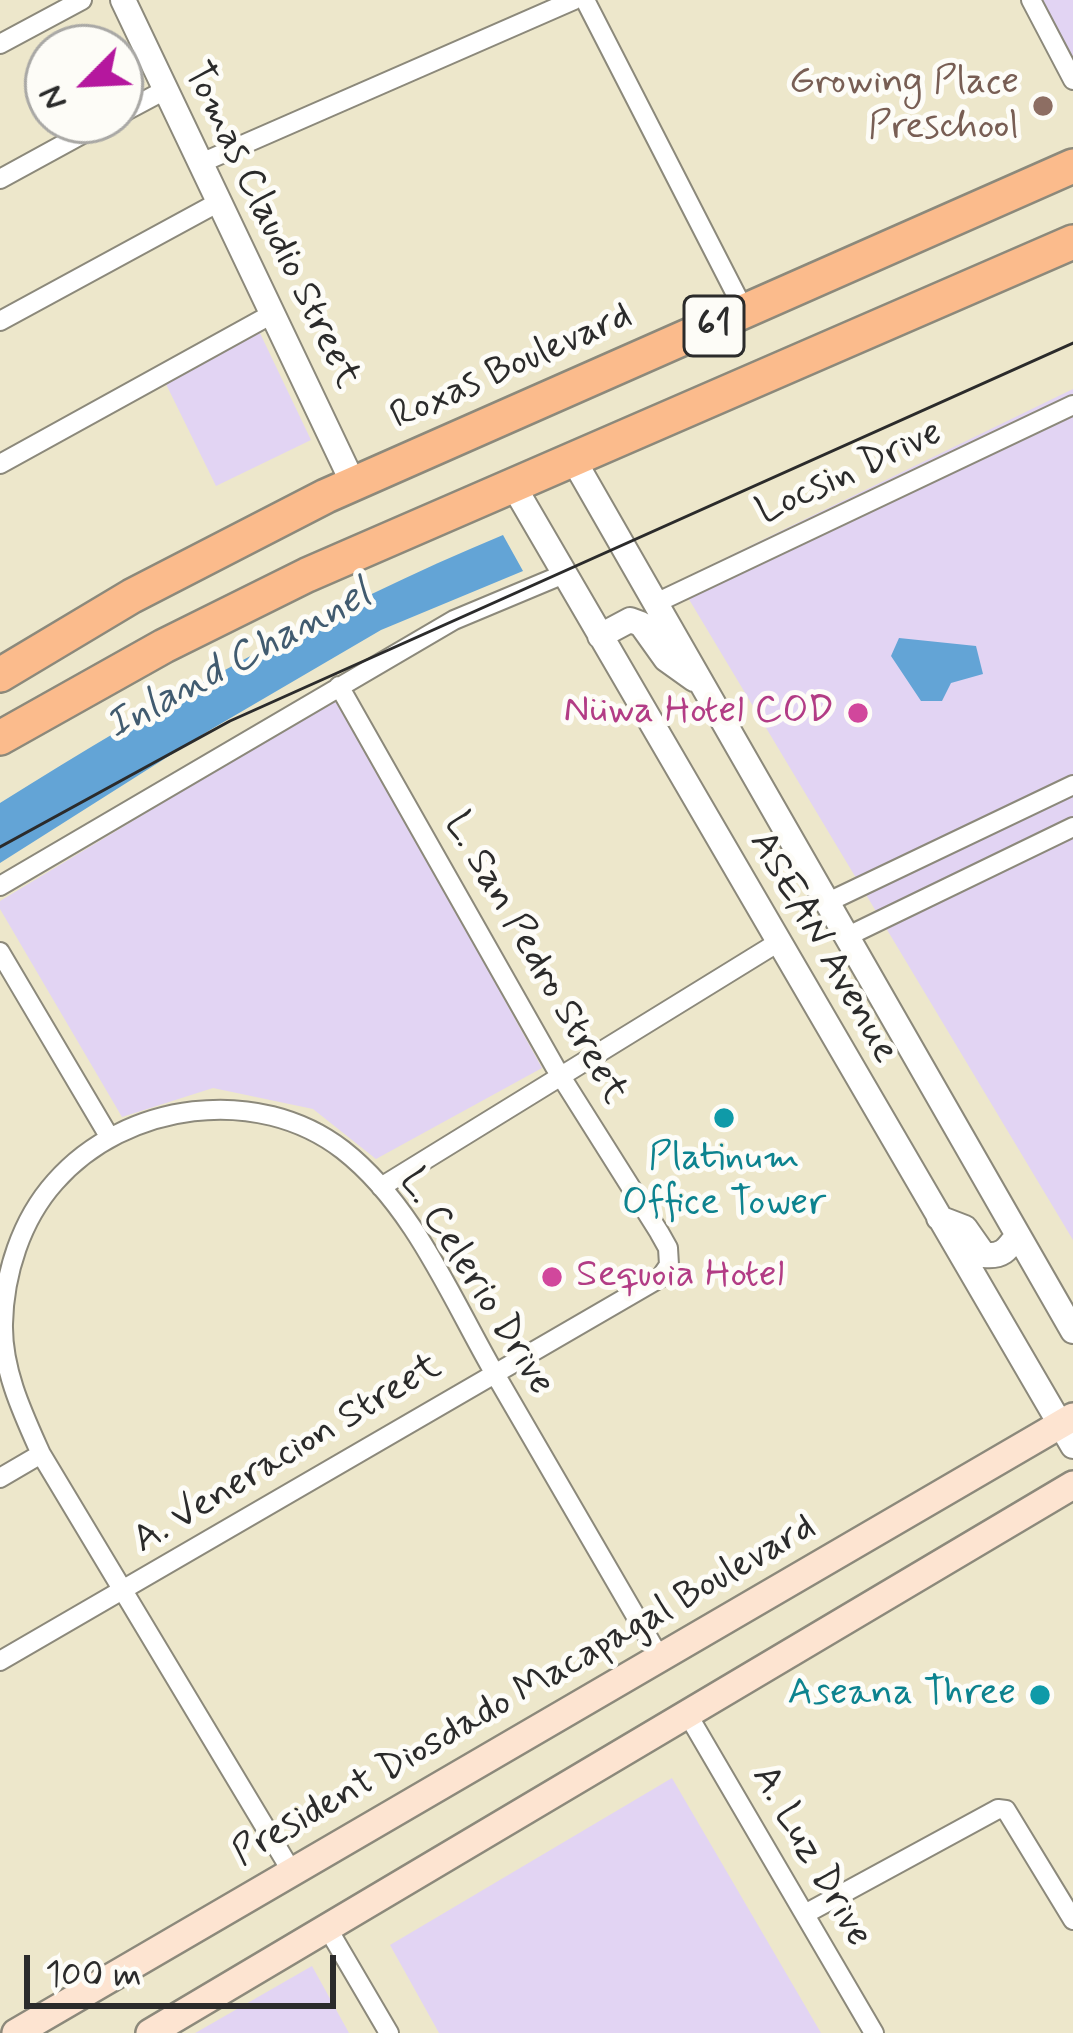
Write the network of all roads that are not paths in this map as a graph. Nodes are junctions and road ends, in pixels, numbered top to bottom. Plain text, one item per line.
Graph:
1 (82, 0) edge
2 (123, 0) edge
3 (574, 0) edge
4 (586, 0) edge
5 (1031, 0) edge
6 (0, 44) edge
7 (1073, 80) edge
8 (165, 90) junction
9 (144, 101) edge
10 (64, 144) edge
11 (201, 164) junction
12 (1073, 166) edge
13 (0, 179) edge
14 (219, 202) junction
15 (1073, 242) edge
16 (745, 312) junction
17 (272, 314) junction
18 (0, 321) edge
19 (1073, 405) edge
20 (573, 458) junction
21 (0, 464) edge
22 (353, 483) junction
23 (513, 485) junction
24 (564, 574) junction
25 (656, 603) junction
26 (600, 636) junction
27 (0, 675) edge
28 (702, 684) junction
29 (339, 686) junction
30 (0, 739) edge
31 (1073, 785) edge
32 (1073, 827) edge
33 (0, 886) edge
34 (826, 903) junction
35 (846, 937) junction
36 (777, 943) junction
37 (0, 952) edge
38 (562, 1077) junction
39 (110, 1138) junction
40 (381, 1186) junction
41 (939, 1218) junction
42 (1017, 1236) junction
43 (669, 1265) joint
44 (1073, 1331) edge
45 (494, 1372) junction
46 (1069, 1429) edge
47 (40, 1454) junction
48 (0, 1478) edge
49 (1073, 1485) edge
50 (124, 1590) junction
51 (660, 1658) junction
52 (0, 1661) edge
53 (688, 1715) junction
54 (292, 1873) junction
55 (806, 1914) junction
56 (1073, 1920) edge
57 (328, 1929) junction
58 (72, 1999) junction
59 (0, 2020) edge
60 (16, 2033) edge
61 (150, 2033) edge
62 (389, 2033) edge
63 (874, 2033) edge

1 - 6 street
2 - 8 street, Tomas Claudio Street
3 - 11 street
4 - 16 street
5 - 7 street
8 - 9 street
8 - 11 street, Tomas Claudio Street
10 - 13 street
11 - 14 street, Tomas Claudio Street
12 - 16 highway, Roxas Boulevard / 61
14 - 17 street, Tomas Claudio Street
14 - 18 street
15 - 20 highway, 61
16 - 22 highway, Roxas Boulevard / 61
17 - 21 street
17 - 22 street, Tomas Claudio Street
19 - 25 street, Locsin Drive
20 - 23 highway, 61
20 - 25 street, ASEAN Avenue
22 - 27 highway, Roxas Boulevard / 61
23 - 24 street, ASEAN Avenue
23 - 30 highway, 61
24 - 26 street, ASEAN Avenue
24 - 29 street
25 - 28 street, ASEAN Avenue
26 - 28 street
26 - 36 street, ASEAN Avenue
28 - 34 street, ASEAN Avenue
29 - 33 street
29 - 38 street, L. San Pedro Street
31 - 34 street
32 - 35 street
34 - 35 street, ASEAN Avenue
35 - 42 street, ASEAN Avenue
36 - 38 street
36 - 41 street, ASEAN Avenue
37 - 39 street
38 - 40 street
38 - 43 street, L. San Pedro Street
39 - 40 street, L. Celerio Drive
39 - 47 street, L. Celerio Drive
40 - 45 street, L. Celerio Drive
41 - 42 street
41 - 46 street, ASEAN Avenue
42 - 44 street, ASEAN Avenue
43 - 45 street, A. Veneracion Street
45 - 50 street, A. Veneracion Street
45 - 51 street, L. Celerio Drive
46 - 51 main road, President Diosdado Macapagal Boulevard
47 - 48 street
47 - 50 street, L. Celerio Drive
49 - 53 main road
50 - 52 street, A. Veneracion Street
50 - 54 street, L. Celerio Drive
51 - 54 main road, President Diosdado Macapagal Boulevard
53 - 55 street, A. Luz Drive
53 - 57 main road
54 - 58 main road, President Diosdado Macapagal Boulevard
55 - 56 street
55 - 63 street, A. Luz Drive
57 - 61 main road
57 - 62 street
58 - 59 main road
58 - 60 main road, President Diosdado Macapagal Boulevard

